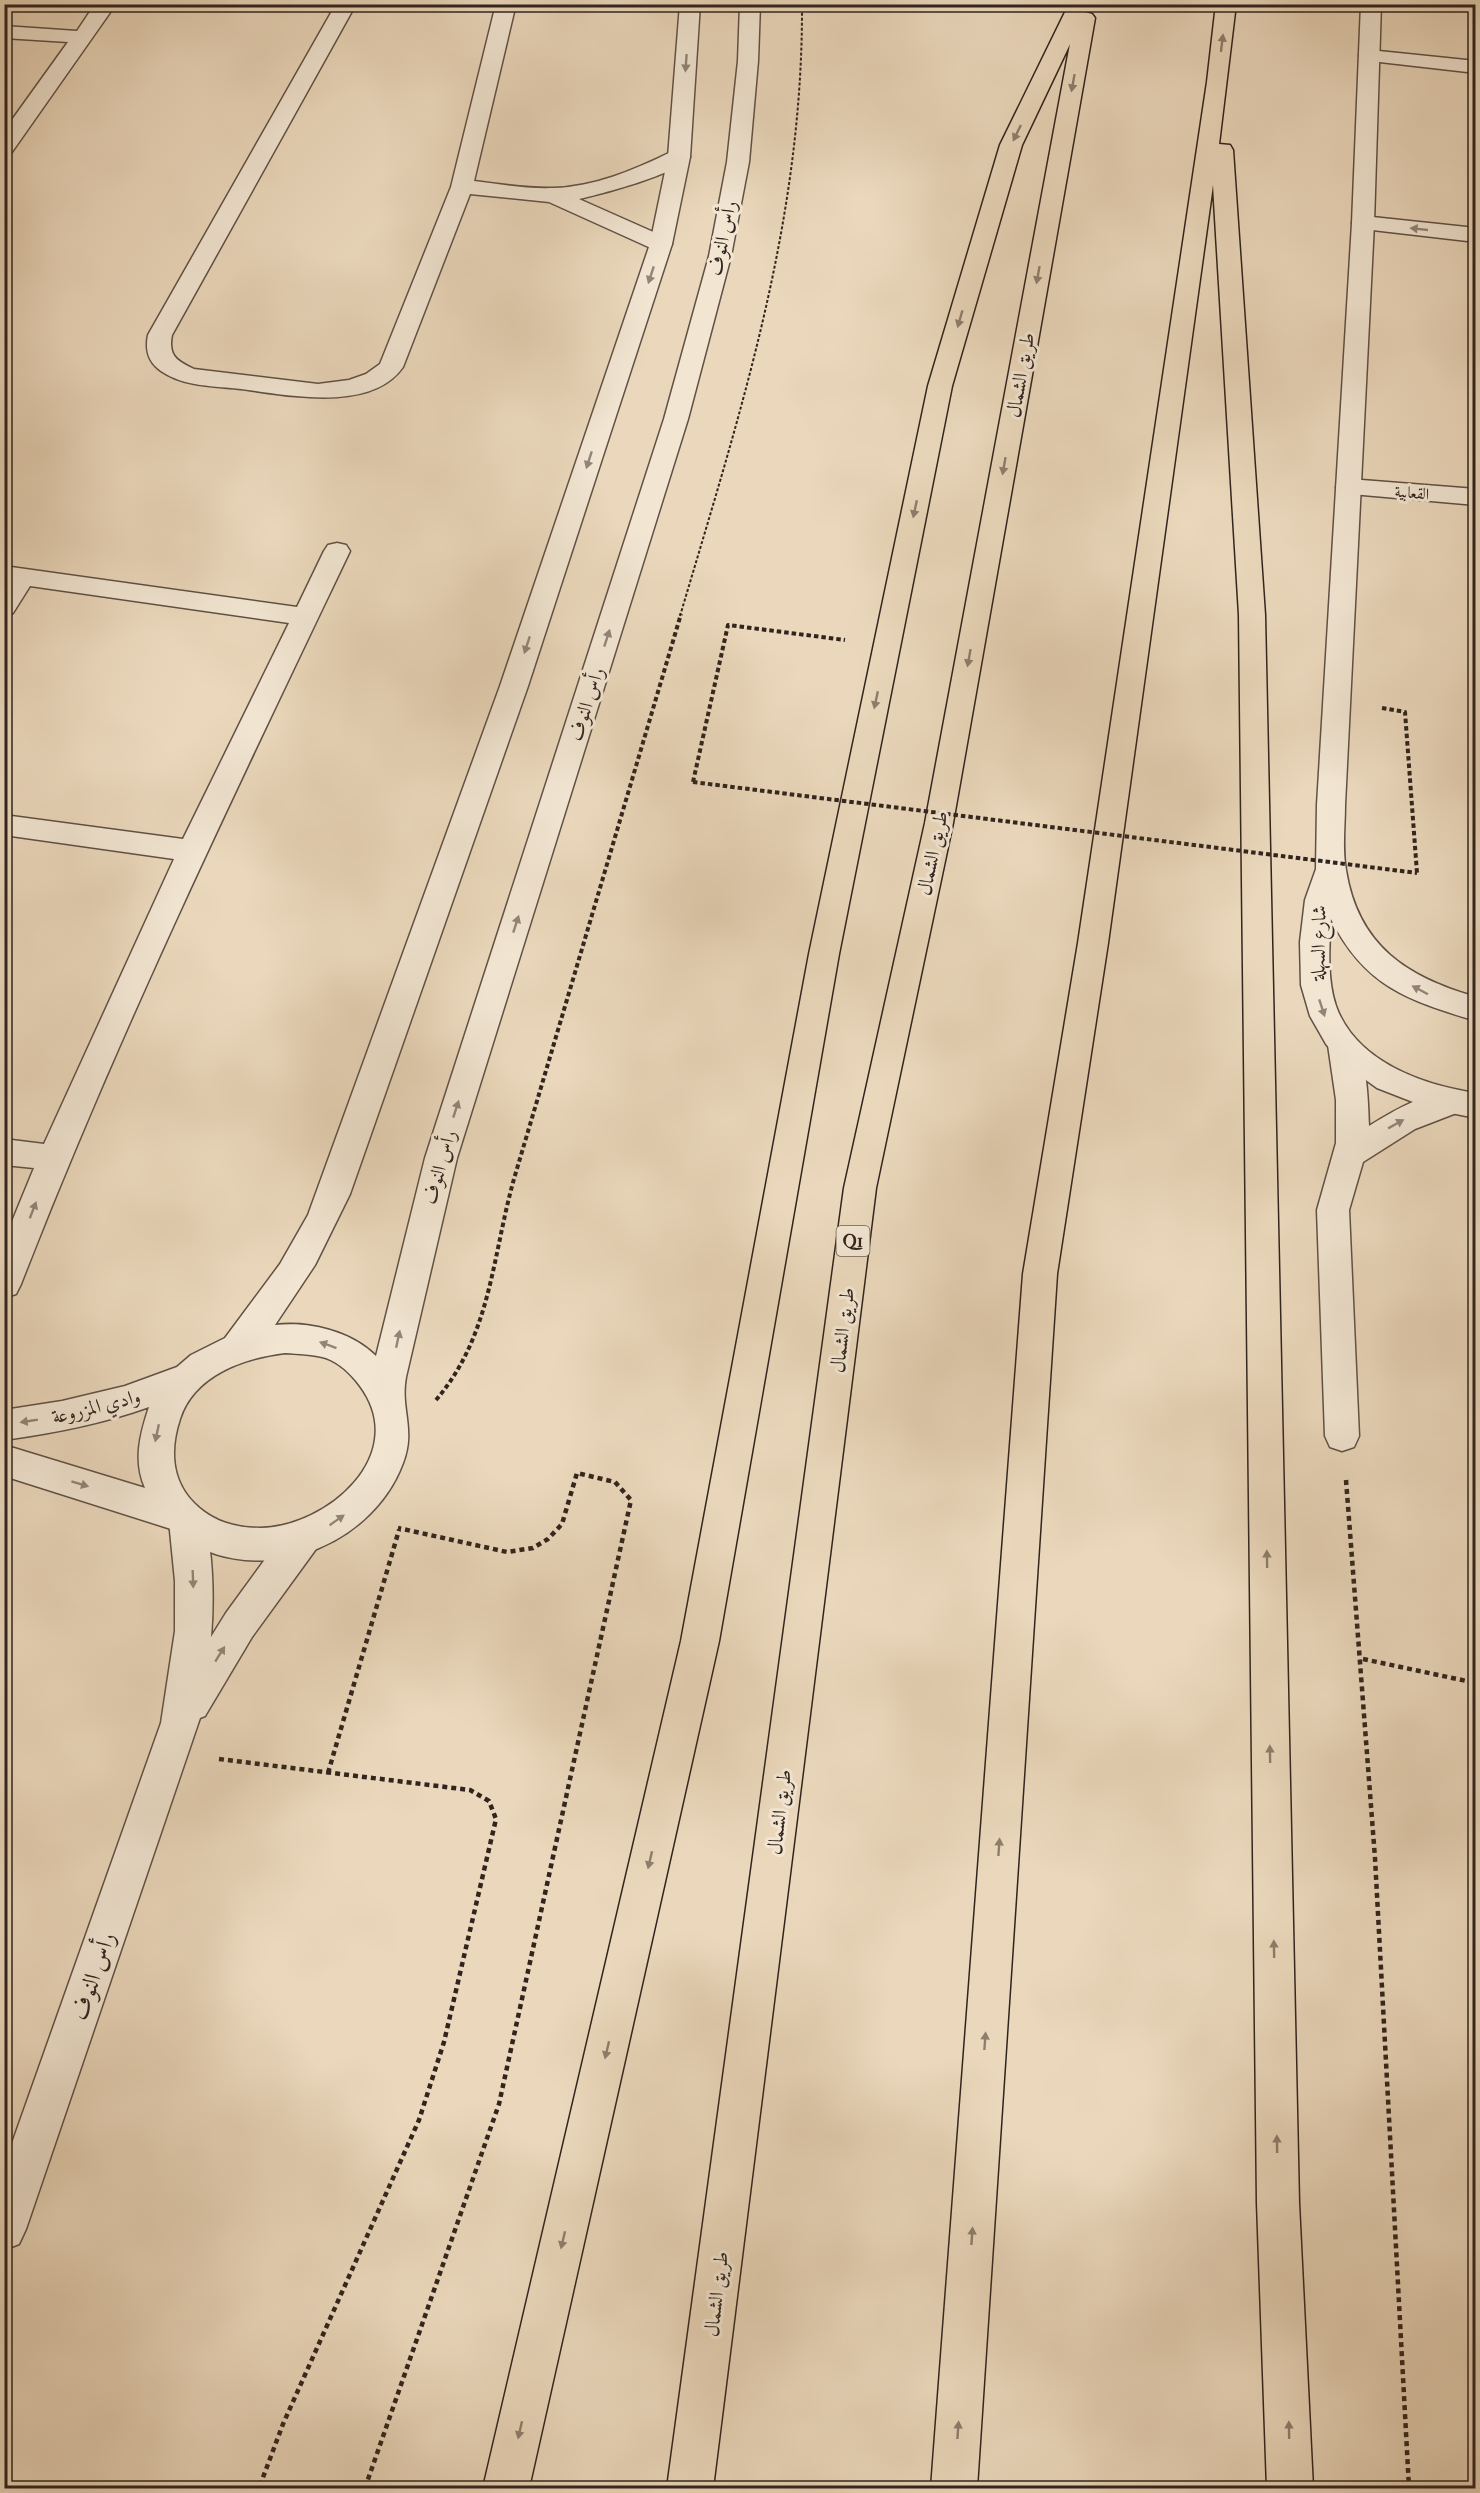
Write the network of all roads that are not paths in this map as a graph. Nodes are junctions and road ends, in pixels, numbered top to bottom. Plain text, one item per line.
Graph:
1 (106, 4) edge
2 (346, 4) edge
3 (501, 4) edge
4 (690, 4) edge
5 (750, 4) edge
6 (1079, 4) edge
7 (1087, 4) edge
8 (1226, 4) edge
9 (1371, 4) edge
10 (4, 32) edge
11 (82, 38) junction
12 (1369, 56) junction
13 (1476, 67) edge
14 (1218, 82) junction
15 (6, 144) edge
16 (680, 157) junction
17 (462, 187) junction
18 (553, 195) junction
19 (1363, 223) junction
20 (1476, 235) edge
21 (661, 244) junction
22 (1349, 487) junction
23 (1476, 497) edge
24 (337, 551) dead end
25 (13, 576) edge
26 (4, 607) edge
27 (306, 617) junction
28 (4, 825) edge
29 (192, 851) junction
30 (1331, 869) junction
31 (1476, 1009) edge
32 (1343, 1045) junction
33 (1462, 1105) edge
34 (4, 1152) edge
35 (1349, 1155) junction
36 (54, 1158) junction
37 (4, 1284) edge
38 (237, 1347) junction
39 (186, 1379) junction
40 (386, 1396) junction
41 (4, 1425) edge
42 (1342, 1436) road end
43 (4, 1460) edge
44 (184, 1518) junction
45 (303, 1538) junction
46 (175, 1738) junction
47 (4, 2229) edge
48 (506, 2488) edge
49 (690, 2488) edge
50 (954, 2488) edge
51 (1290, 2488) edge

1 - 11 street
2 - 17 street
3 - 17 street
4 -> 16 street
40 -> 5 street, رأس النوف
6 -> 48 highway
7 -> 49 highway, طريق الشمال / Q1
14 -> 8 highway
9 - 12 street
10 - 11 street
11 - 15 street
12 - 13 street
12 - 19 street
50 -> 14 highway
51 -> 14 highway
16 - 18 street
16 - 21 street
17 - 18 street
18 - 21 street
20 -> 19 street
19 - 22 street
21 -> 38 street
22 - 23 street, القعابية
22 - 30 street
24 - 27 street
25 - 26 street
25 - 27 street
27 - 29 street
28 - 29 street
29 - 36 street
31 -> 30 street, شارع السهلة
30 -> 32 street, شارع السهلة
32 - 33 street, شارع السهلة
32 - 35 street
35 -> 33 street
34 - 36 street
35 - 42 street
37 -> 36 street
38 - 39 street
40 -> 38 street
39 -> 41 street, وادي المزروعة
39 -> 44 street
45 -> 40 street
43 -> 44 street
44 - 45 street
44 -> 46 street, رأس النوف
46 -> 45 street, رأس النوف
46 - 47 street, رأس النوف

